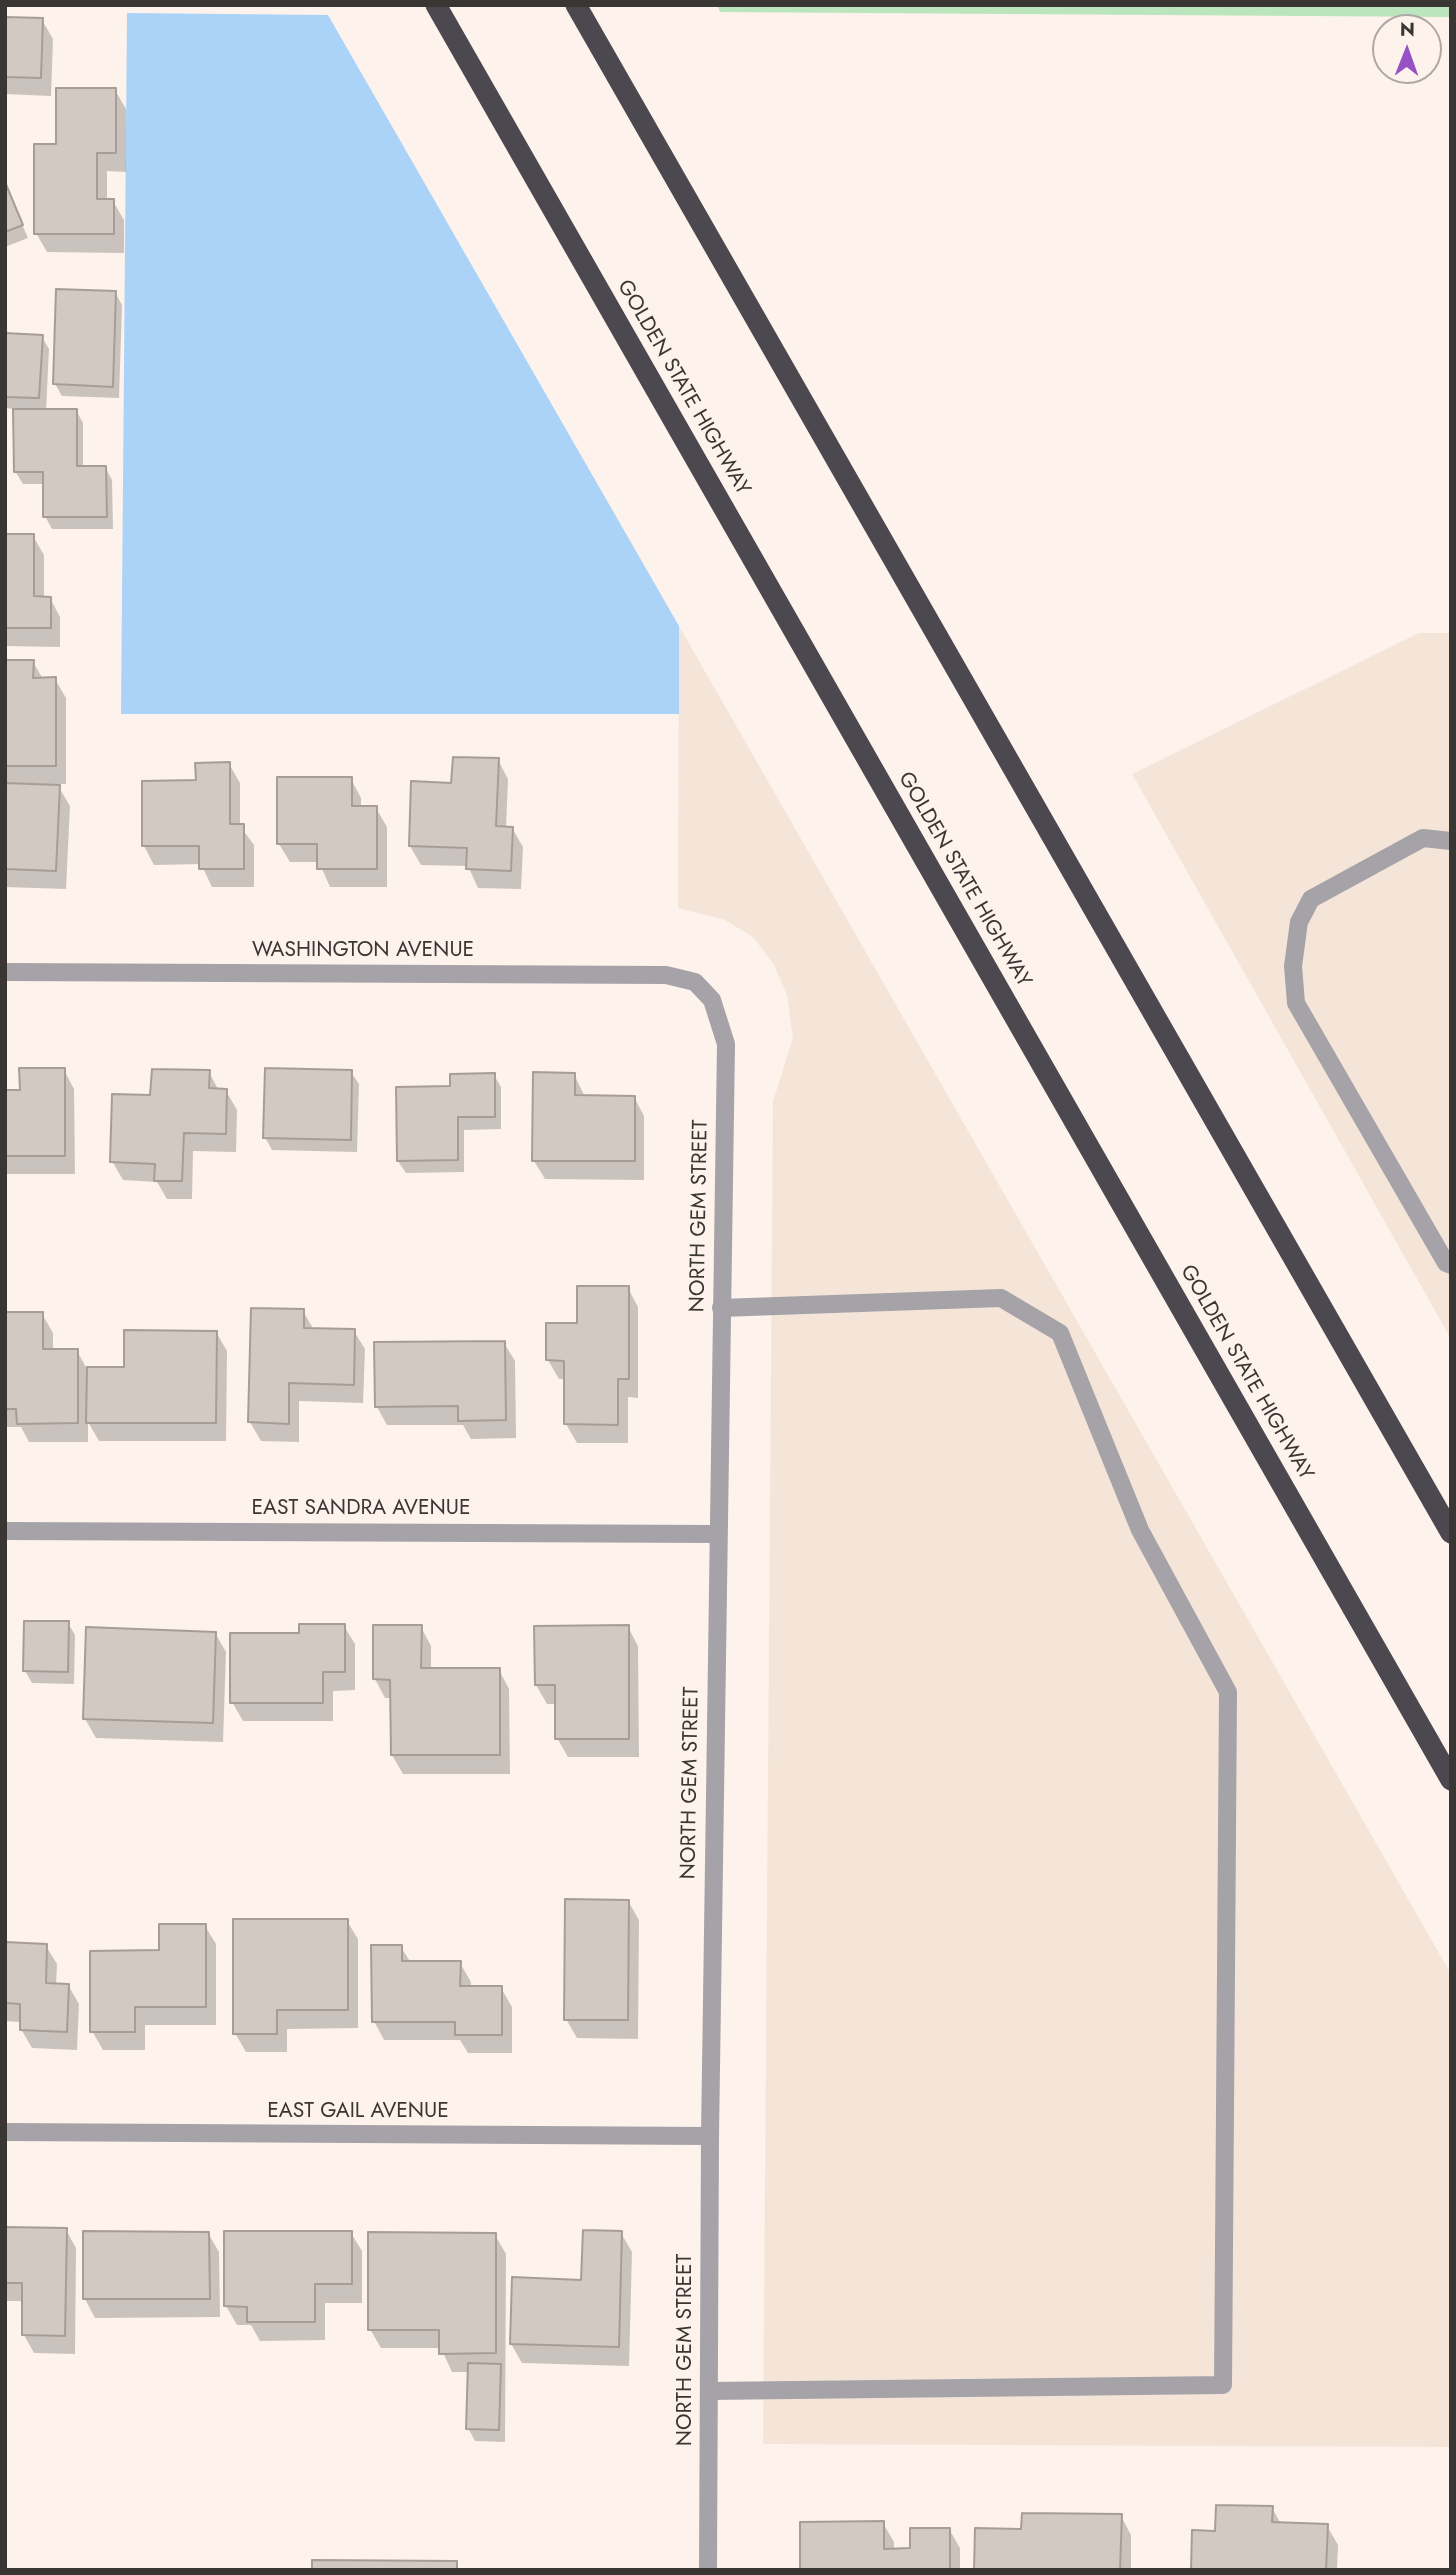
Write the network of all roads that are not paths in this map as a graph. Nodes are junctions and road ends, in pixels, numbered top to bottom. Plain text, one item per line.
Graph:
1 (436, 5) edge
2 (576, 5) edge
3 (1451, 841) edge
4 (5, 972) edge
5 (712, 1000) joint
6 (1451, 1265) edge
7 (721, 1308) junction
8 (5, 1531) edge
9 (1451, 1533) edge
10 (717, 1534) junction
11 (1451, 1780) edge
12 (5, 2133) edge
13 (710, 2136) junction
14 (709, 2391) junction
15 (708, 2570) edge

1 - 11 highway, GOLDEN STATE HIGHWAY
2 - 9 highway
3 - 6 street
4 - 5 street, WASHINGTON AVENUE
5 - 7 street, NORTH GEM STREET
7 - 10 street, NORTH GEM STREET
7 - 14 street
8 - 10 street, EAST SANDRA AVENUE
10 - 13 street, NORTH GEM STREET
12 - 13 street, EAST GAIL AVENUE
13 - 14 street, NORTH GEM STREET
14 - 15 street, NORTH GEM STREET

